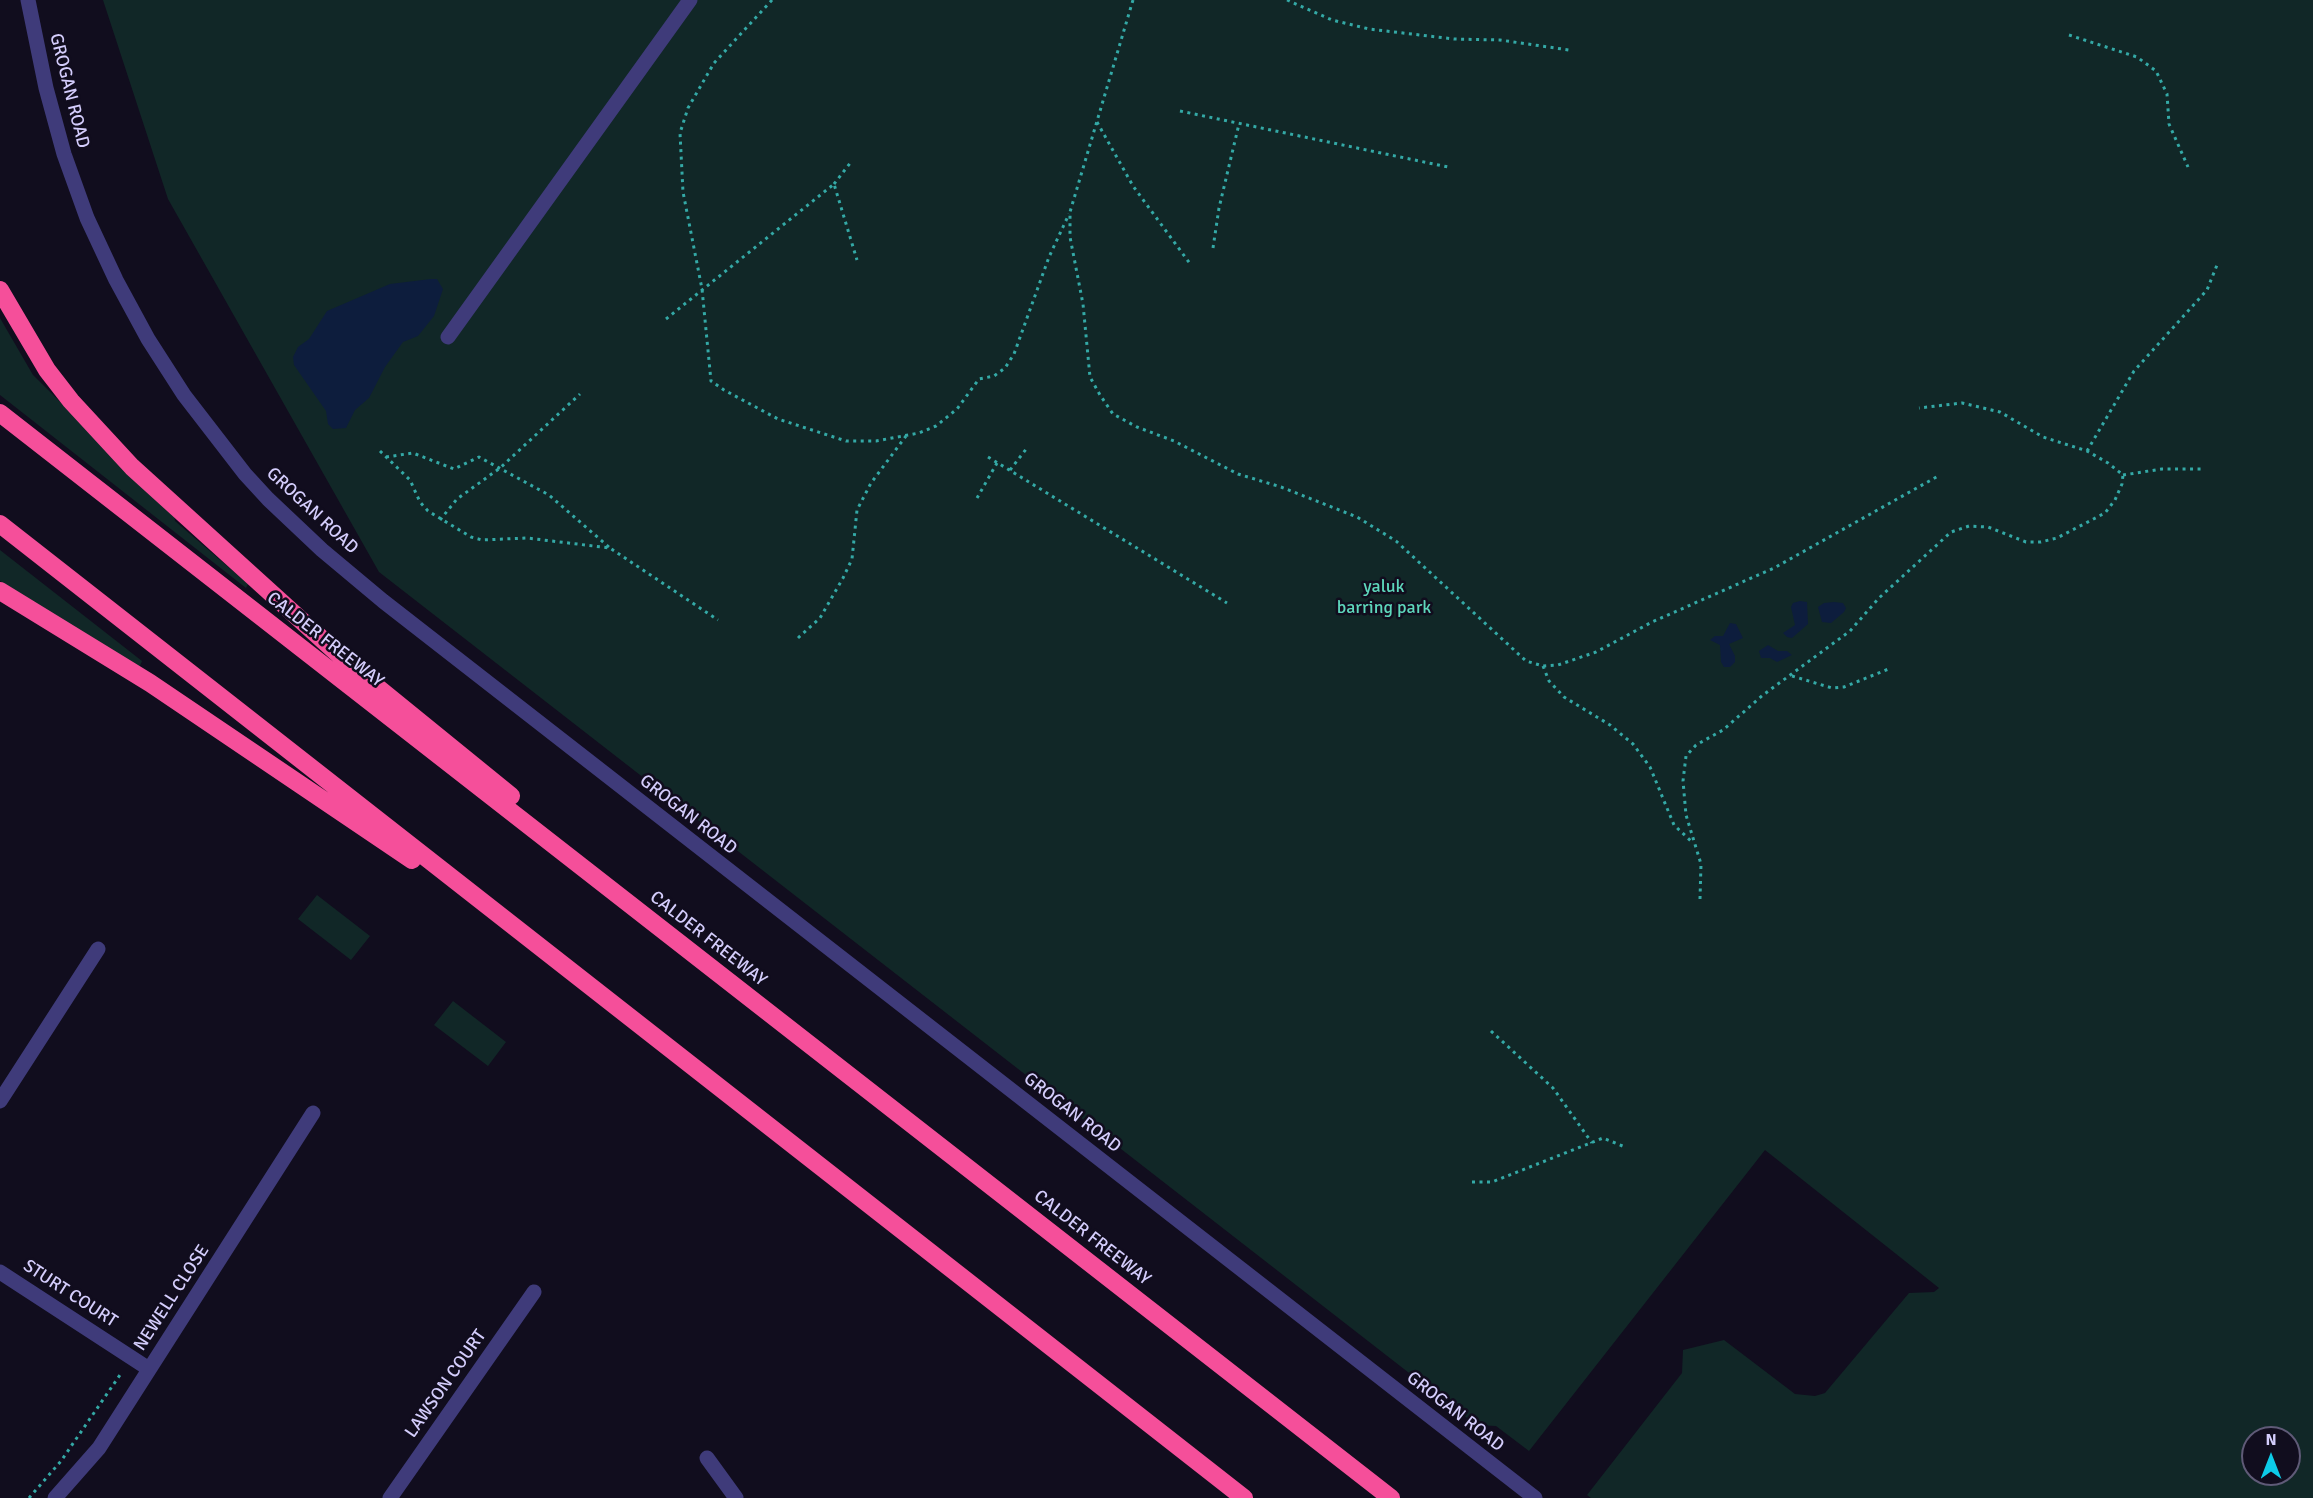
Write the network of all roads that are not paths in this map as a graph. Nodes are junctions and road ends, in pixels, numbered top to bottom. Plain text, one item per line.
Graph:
1 (28, 0) edge
2 (690, 0) edge
3 (0, 290) edge
4 (448, 337) dead end
5 (0, 413) edge
6 (0, 524) edge
7 (0, 591) edge
8 (98, 949) dead end
9 (547, 952) junction
10 (0, 1101) edge
11 (313, 1113) dead end
12 (947, 1152) junction
13 (0, 1272) edge
14 (534, 1292) dead end
15 (149, 1369) junction
16 (708, 1458) dead end
17 (55, 1498) edge
18 (390, 1498) edge
19 (736, 1498) edge
20 (1244, 1498) edge
21 (1391, 1498) edge
22 (1535, 1498) edge

1 - 22 street, GROGAN ROAD
2 - 4 street
3 - 12 highway
5 - 12 highway, CALDER FREEWAY
6 - 9 highway
7 - 9 highway
8 - 10 street
9 - 20 highway
11 - 15 street, NEWELL CLOSE
12 - 21 highway, CALDER FREEWAY
13 - 15 street, STURT COURT
14 - 18 street, LAWSON COURT
15 - 17 street, NEWELL CLOSE
16 - 19 street

